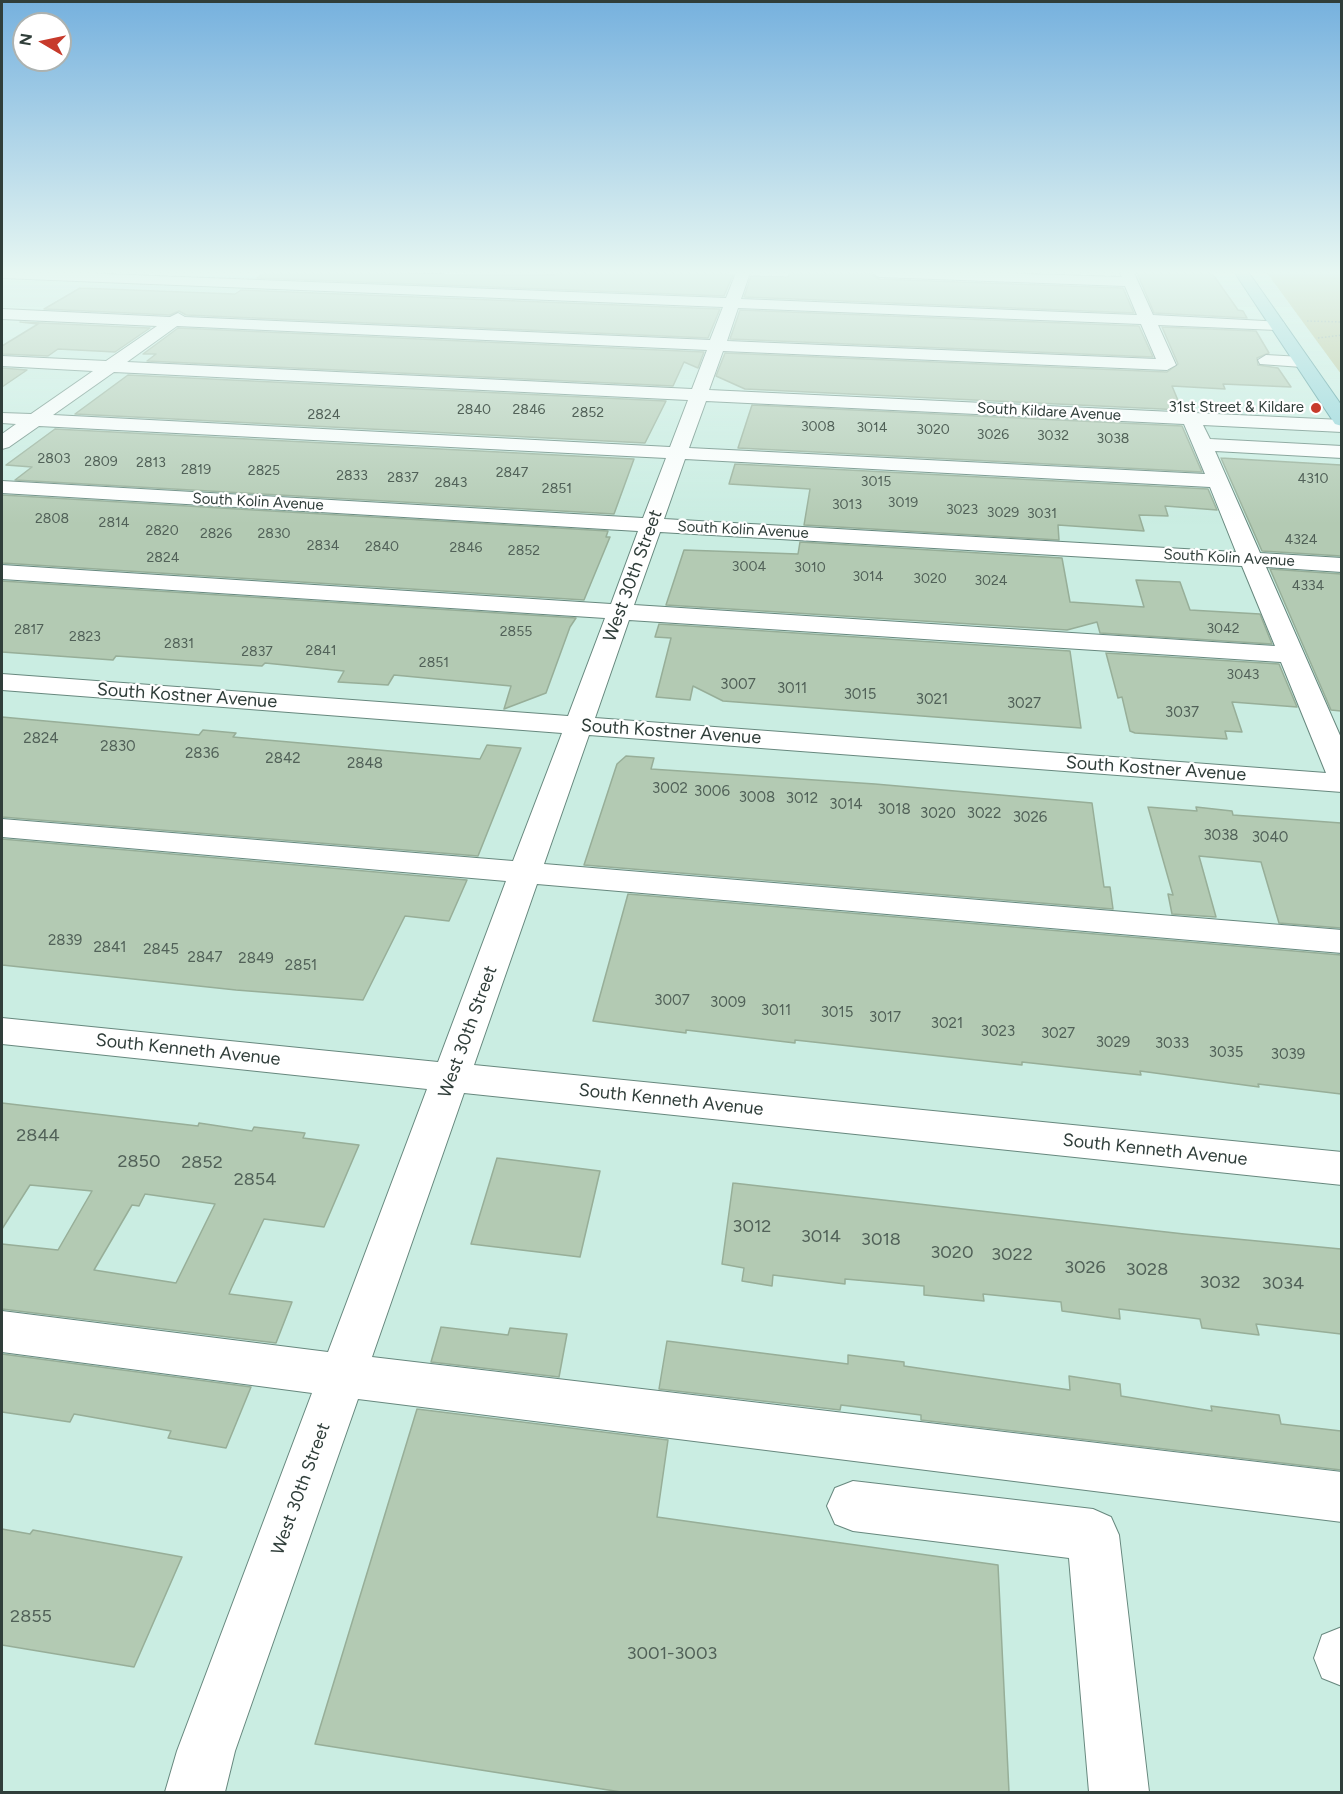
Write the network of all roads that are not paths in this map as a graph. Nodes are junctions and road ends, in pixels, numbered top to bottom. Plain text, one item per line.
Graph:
1 (123, 357) edge
2 (713, 357) edge
3 (995, 357) edge
4 (1164, 357) edge
5 (1296, 357) edge
6 (1266, 360) dead end
7 (2, 361) edge
8 (1302, 362) junction
9 (109, 367) junction
10 (699, 395) junction
11 (2, 417) edge
12 (1191, 418) junction
13 (34, 419) junction
14 (1341, 420) edge
15 (1341, 426) edge
16 (2, 443) edge
17 (1203, 445) junction
18 (1341, 452) edge
19 (678, 453) junction
20 (1218, 481) junction
21 (2, 487) edge
22 (652, 525) junction
23 (1253, 560) junction
24 (1341, 565) edge
25 (2, 573) edge
26 (620, 612) junction
27 (1291, 655) junction
28 (2, 682) edge
29 (580, 725) junction
30 (1338, 780) edge
31 (1341, 809) edge
32 (2, 828) edge
33 (526, 872) junction
34 (1341, 942) edge
35 (2, 1031) edge
36 (451, 1077) junction
37 (1341, 1168) edge
38 (2, 1330) edge
39 (343, 1375) junction
40 (1341, 1497) edge
41 (853, 1506) dead end
42 (195, 1792) edge
43 (1119, 1792) edge

1 - 9 street
2 - 10 street, West 30th Street
3 - 4 street
5 - 8 main road
6 - 8 street
7 - 9 street, South Kildare Avenue
8 - 14 main road
9 - 10 street, South Kildare Avenue
9 - 13 street
10 - 12 street, South Kildare Avenue
10 - 19 street, West 30th Street
11 - 13 street
12 - 15 street, South Kildare Avenue
12 - 17 street
13 - 16 street
13 - 19 street
17 - 18 street
17 - 20 street
19 - 20 street
19 - 22 street, West 30th Street
20 - 23 street
21 - 22 street, South Kolin Avenue
22 - 23 street, South Kolin Avenue
22 - 26 street, West 30th Street
23 - 24 street, South Kolin Avenue
23 - 27 street
25 - 26 street
26 - 27 street
26 - 29 street, West 30th Street
27 - 30 street
28 - 29 street, South Kostner Avenue
29 - 30 street, South Kostner Avenue
29 - 33 street, West 30th Street
30 - 31 street
32 - 33 street
33 - 34 street
33 - 36 street, West 30th Street
35 - 36 street, South Kenneth Avenue
36 - 37 street, South Kenneth Avenue
36 - 39 street, West 30th Street
38 - 39 street
39 - 40 street
39 - 42 street, West 30th Street
41 - 43 street

